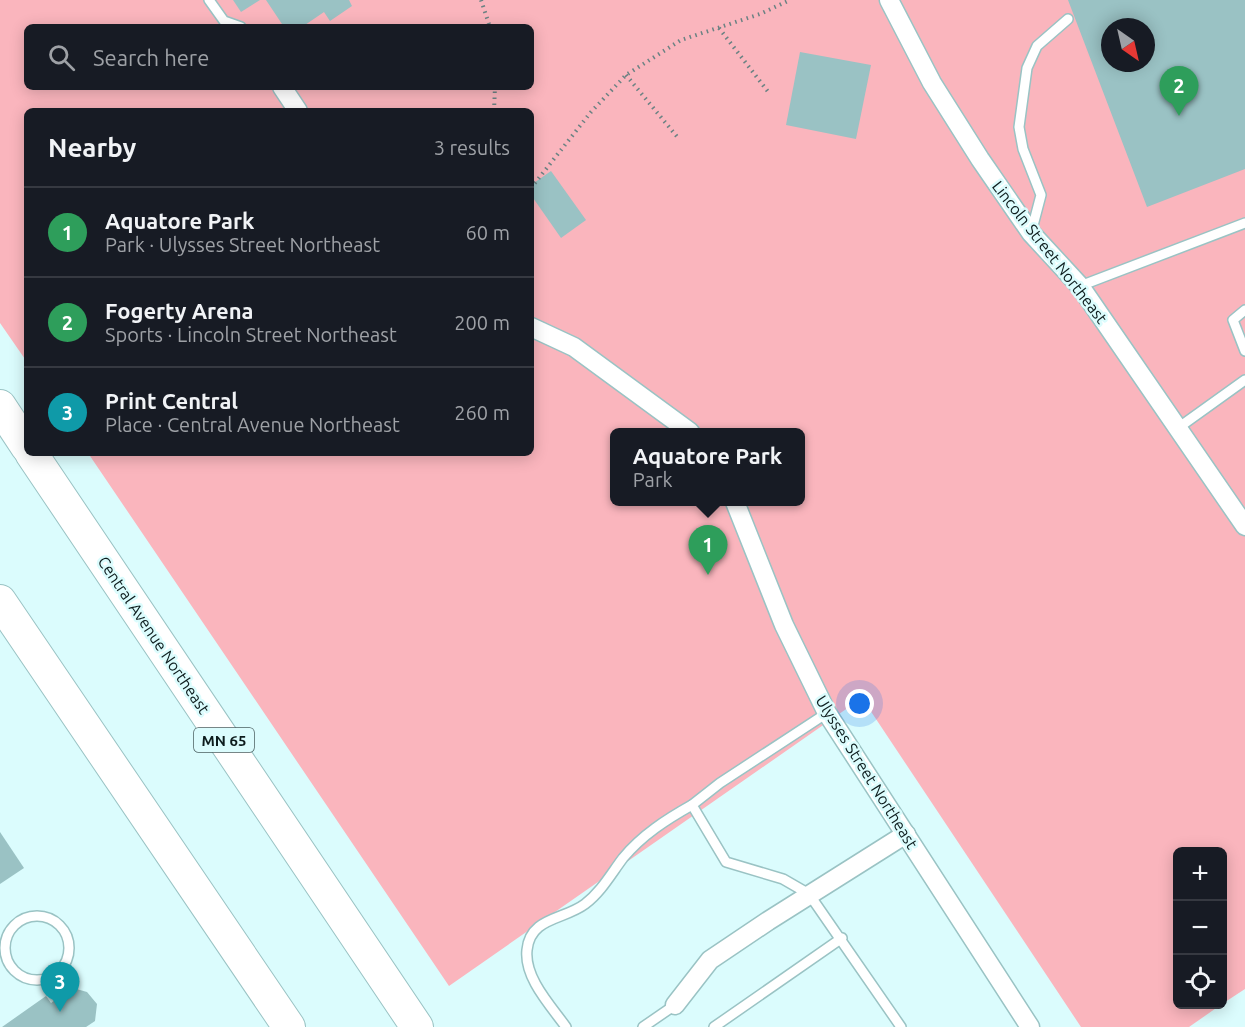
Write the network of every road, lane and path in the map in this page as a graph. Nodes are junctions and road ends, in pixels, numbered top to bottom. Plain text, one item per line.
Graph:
1 (209, 0) edge
2 (481, 0) edge
3 (789, 0) edge
4 (889, 0) edge
5 (1068, 19) dead end
6 (232, 24) edge
7 (489, 24) edge
8 (719, 28) junction
9 (626, 75) junction
10 (284, 90) edge
11 (495, 90) edge
12 (769, 93) dead end
13 (296, 108) edge
14 (494, 108) edge
15 (679, 139) dead end
16 (534, 180) edge
17 (536, 182) junction
18 (534, 184) edge
19 (1245, 223) edge
20 (1031, 233) junction
21 (1080, 286) junction
22 (1245, 310) edge
23 (534, 328) edge
24 (1245, 351) edge
25 (1245, 380) edge
26 (0, 406) edge
27 (685, 428) edge
28 (1178, 428) junction
29 (24, 442) edge
30 (33, 456) edge
31 (737, 506) edge
32 (1245, 526) edge
33 (0, 601) edge
34 (827, 713) junction
35 (692, 805) junction
36 (906, 834) junction
37 (809, 894) junction
38 (842, 938) junction
39 (3, 956) edge
40 (675, 1005) joint
41 (289, 1027) edge
42 (417, 1027) edge
43 (566, 1027) edge
44 (643, 1027) edge
45 (714, 1027) edge
46 (901, 1027) edge
47 (1030, 1027) edge

1 - 6 lane
2 - 7 path
3 - 8 path
4 - 20 street, Lincoln Street Northeast
5 - 20 lane
8 - 9 path
8 - 12 path
9 - 15 path
9 - 17 path
10 - 13 street
11 - 14 path
16 - 17 path
17 - 18 path
19 - 21 lane
20 - 21 street, Lincoln Street Northeast
21 - 28 street, Lincoln Street Northeast
22 - 24 lane
23 - 27 street
25 - 28 lane
26 - 29 highway
28 - 32 street, Lincoln Street Northeast
30 - 42 highway, Central Avenue Northeast / MN 65
31 - 34 street, Ulysses Street Northeast
33 - 41 highway
34 - 35 lane
34 - 36 street, Ulysses Street Northeast
35 - 37 lane
35 - 43 lane
36 - 37 street
36 - 47 street, Ulysses Street Northeast
37 - 38 lane
37 - 40 street
38 - 45 lane
38 - 46 lane
39 - 39 lane
40 - 44 lane

